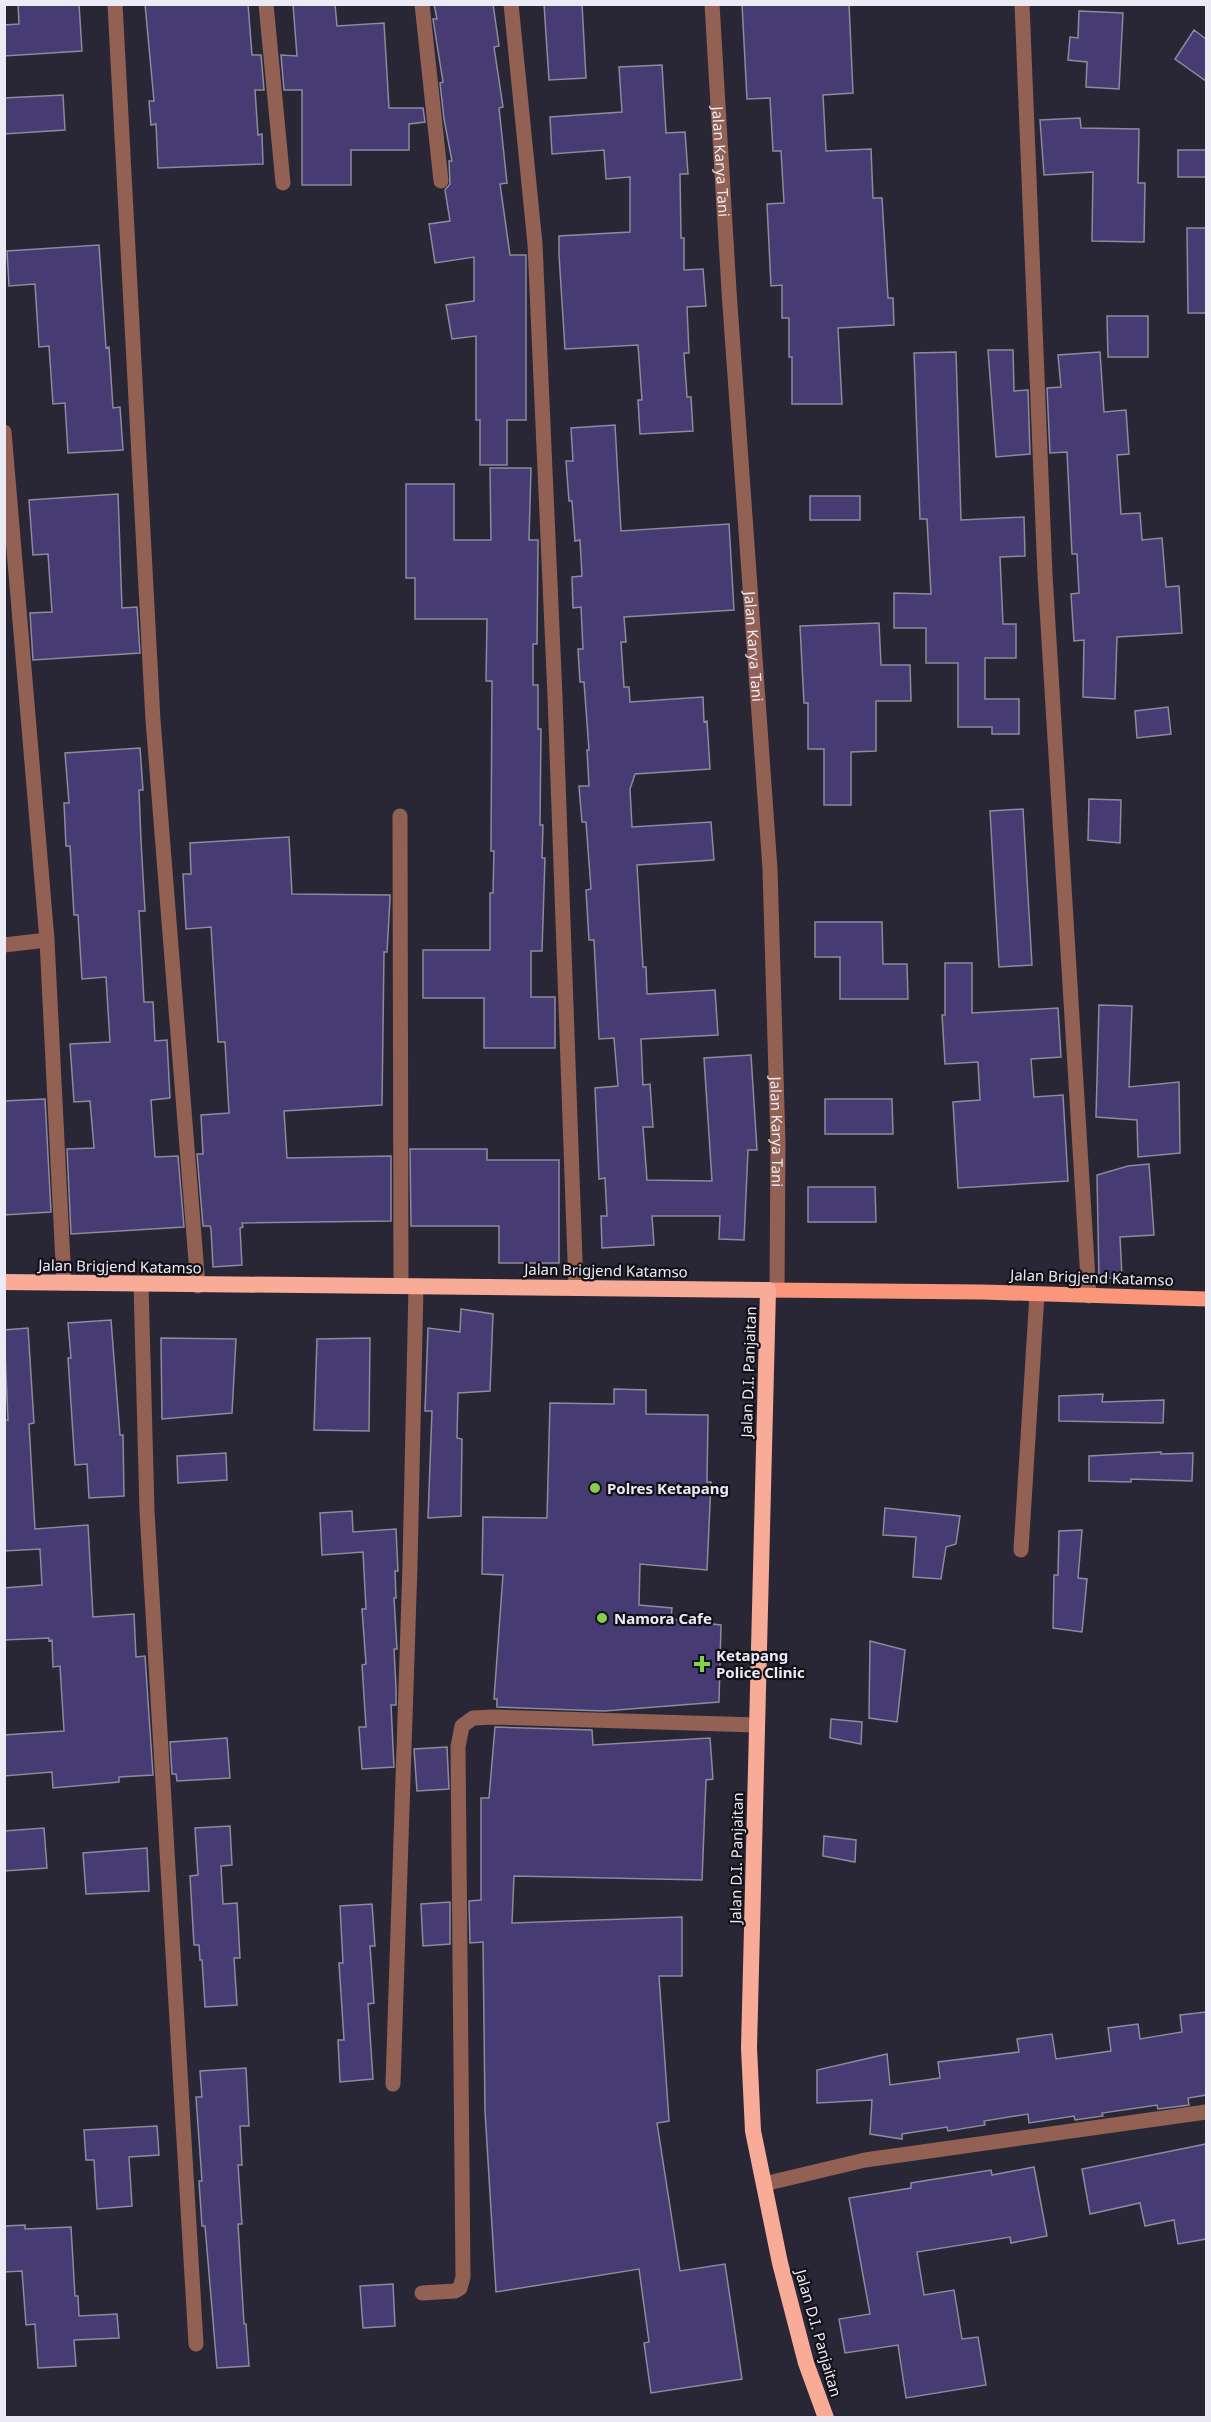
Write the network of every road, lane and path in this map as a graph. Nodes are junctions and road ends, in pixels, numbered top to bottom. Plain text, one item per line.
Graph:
1 (115, 4) edge
2 (266, 4) edge
3 (422, 4) edge
4 (511, 4) edge
5 (712, 4) edge
6 (1022, 4) edge
7 (441, 181) dead end
8 (283, 183) dead end
9 (4, 432) edge
10 (400, 816) dead end
11 (47, 940) junction
12 (4, 945) edge
13 (4, 1282) edge
14 (64, 1283) junction
15 (141, 1284) junction
16 (198, 1286) junction
17 (408, 1286) junction
18 (576, 1288) junction
19 (773, 1290) junction
20 (1037, 1294) junction
21 (1089, 1296) junction
22 (1206, 1299) edge
23 (1021, 1550) dead end
24 (757, 1725) junction
25 (393, 2084) dead end
26 (1206, 2112) edge
27 (764, 2184) junction
28 (422, 2293) dead end
29 (196, 2344) dead end
30 (826, 2418) edge

1 - 16 street
2 - 8 street
3 - 7 street
4 - 18 street
5 - 19 street, Jalan Karya Tani
6 - 21 street
9 - 11 street
10 - 17 street
11 - 12 street
11 - 14 street
13 - 14 highway, Jalan Brigjend Katamso
14 - 15 highway, Jalan Brigjend Katamso
15 - 16 highway, Jalan Brigjend Katamso
15 - 29 street
16 - 17 highway, Jalan Brigjend Katamso
17 - 18 highway, Jalan Brigjend Katamso
17 - 25 street
18 - 19 highway, Jalan Brigjend Katamso
19 - 20 main road, Jalan Brigjend Katamso
19 - 24 highway, Jalan D.I. Panjaitan
20 - 21 main road, Jalan Brigjend Katamso
20 - 23 street
21 - 22 main road, Jalan Brigjend Katamso
24 - 27 highway, Jalan D.I. Panjaitan
24 - 28 street
26 - 27 street
27 - 30 highway, Jalan D.I. Panjaitan

